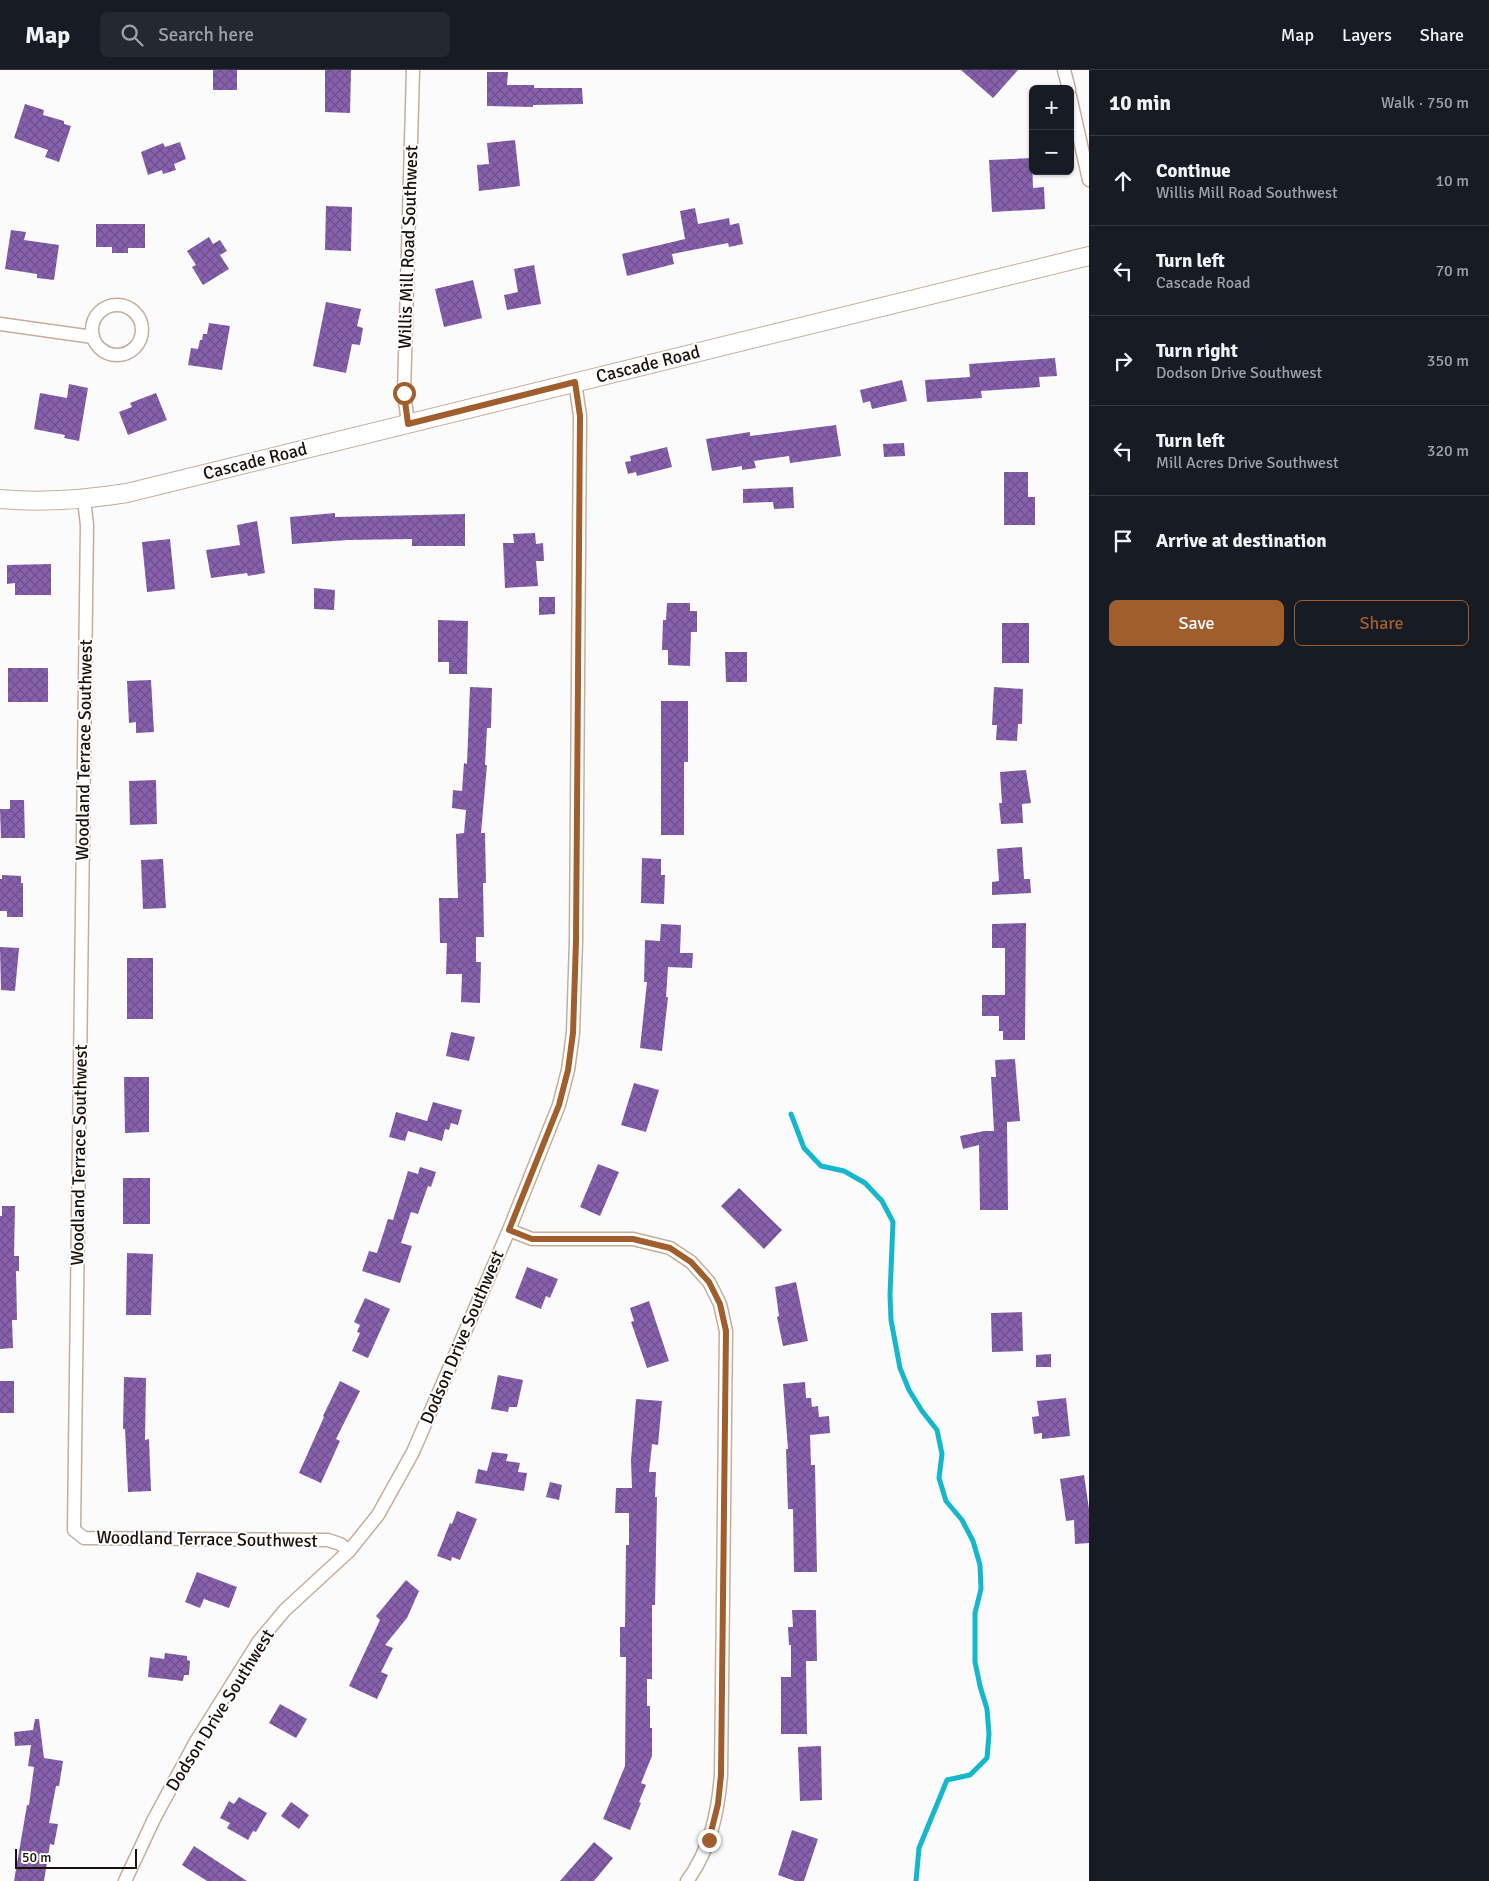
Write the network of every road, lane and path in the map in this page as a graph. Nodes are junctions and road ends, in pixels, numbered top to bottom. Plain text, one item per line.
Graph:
1 (413, 70) edge
2 (1064, 70) edge
3 (1067, 85) edge
4 (1074, 114) edge
5 (1089, 180) edge
6 (1089, 256) edge
7 (0, 324) edge
8 (93, 337) junction
9 (575, 382) junction
10 (408, 424) junction
11 (0, 499) edge
12 (84, 500) junction
13 (509, 1230) junction
14 (349, 1551) junction
15 (125, 1881) edge
16 (687, 1881) edge

1 - 10 street, Willis Mill Road Southwest
2 - 3 street
4 - 5 street
6 - 9 main road, Cascade Road
7 - 8 street
8 - 8 street
9 - 10 main road, Cascade Road
9 - 13 street, Dodson Drive Southwest
10 - 12 main road, Cascade Road
11 - 12 main road, Cascade Road
12 - 14 street, Woodland Terrace Southwest
13 - 14 street, Dodson Drive Southwest
13 - 16 street
14 - 15 street, Dodson Drive Southwest

